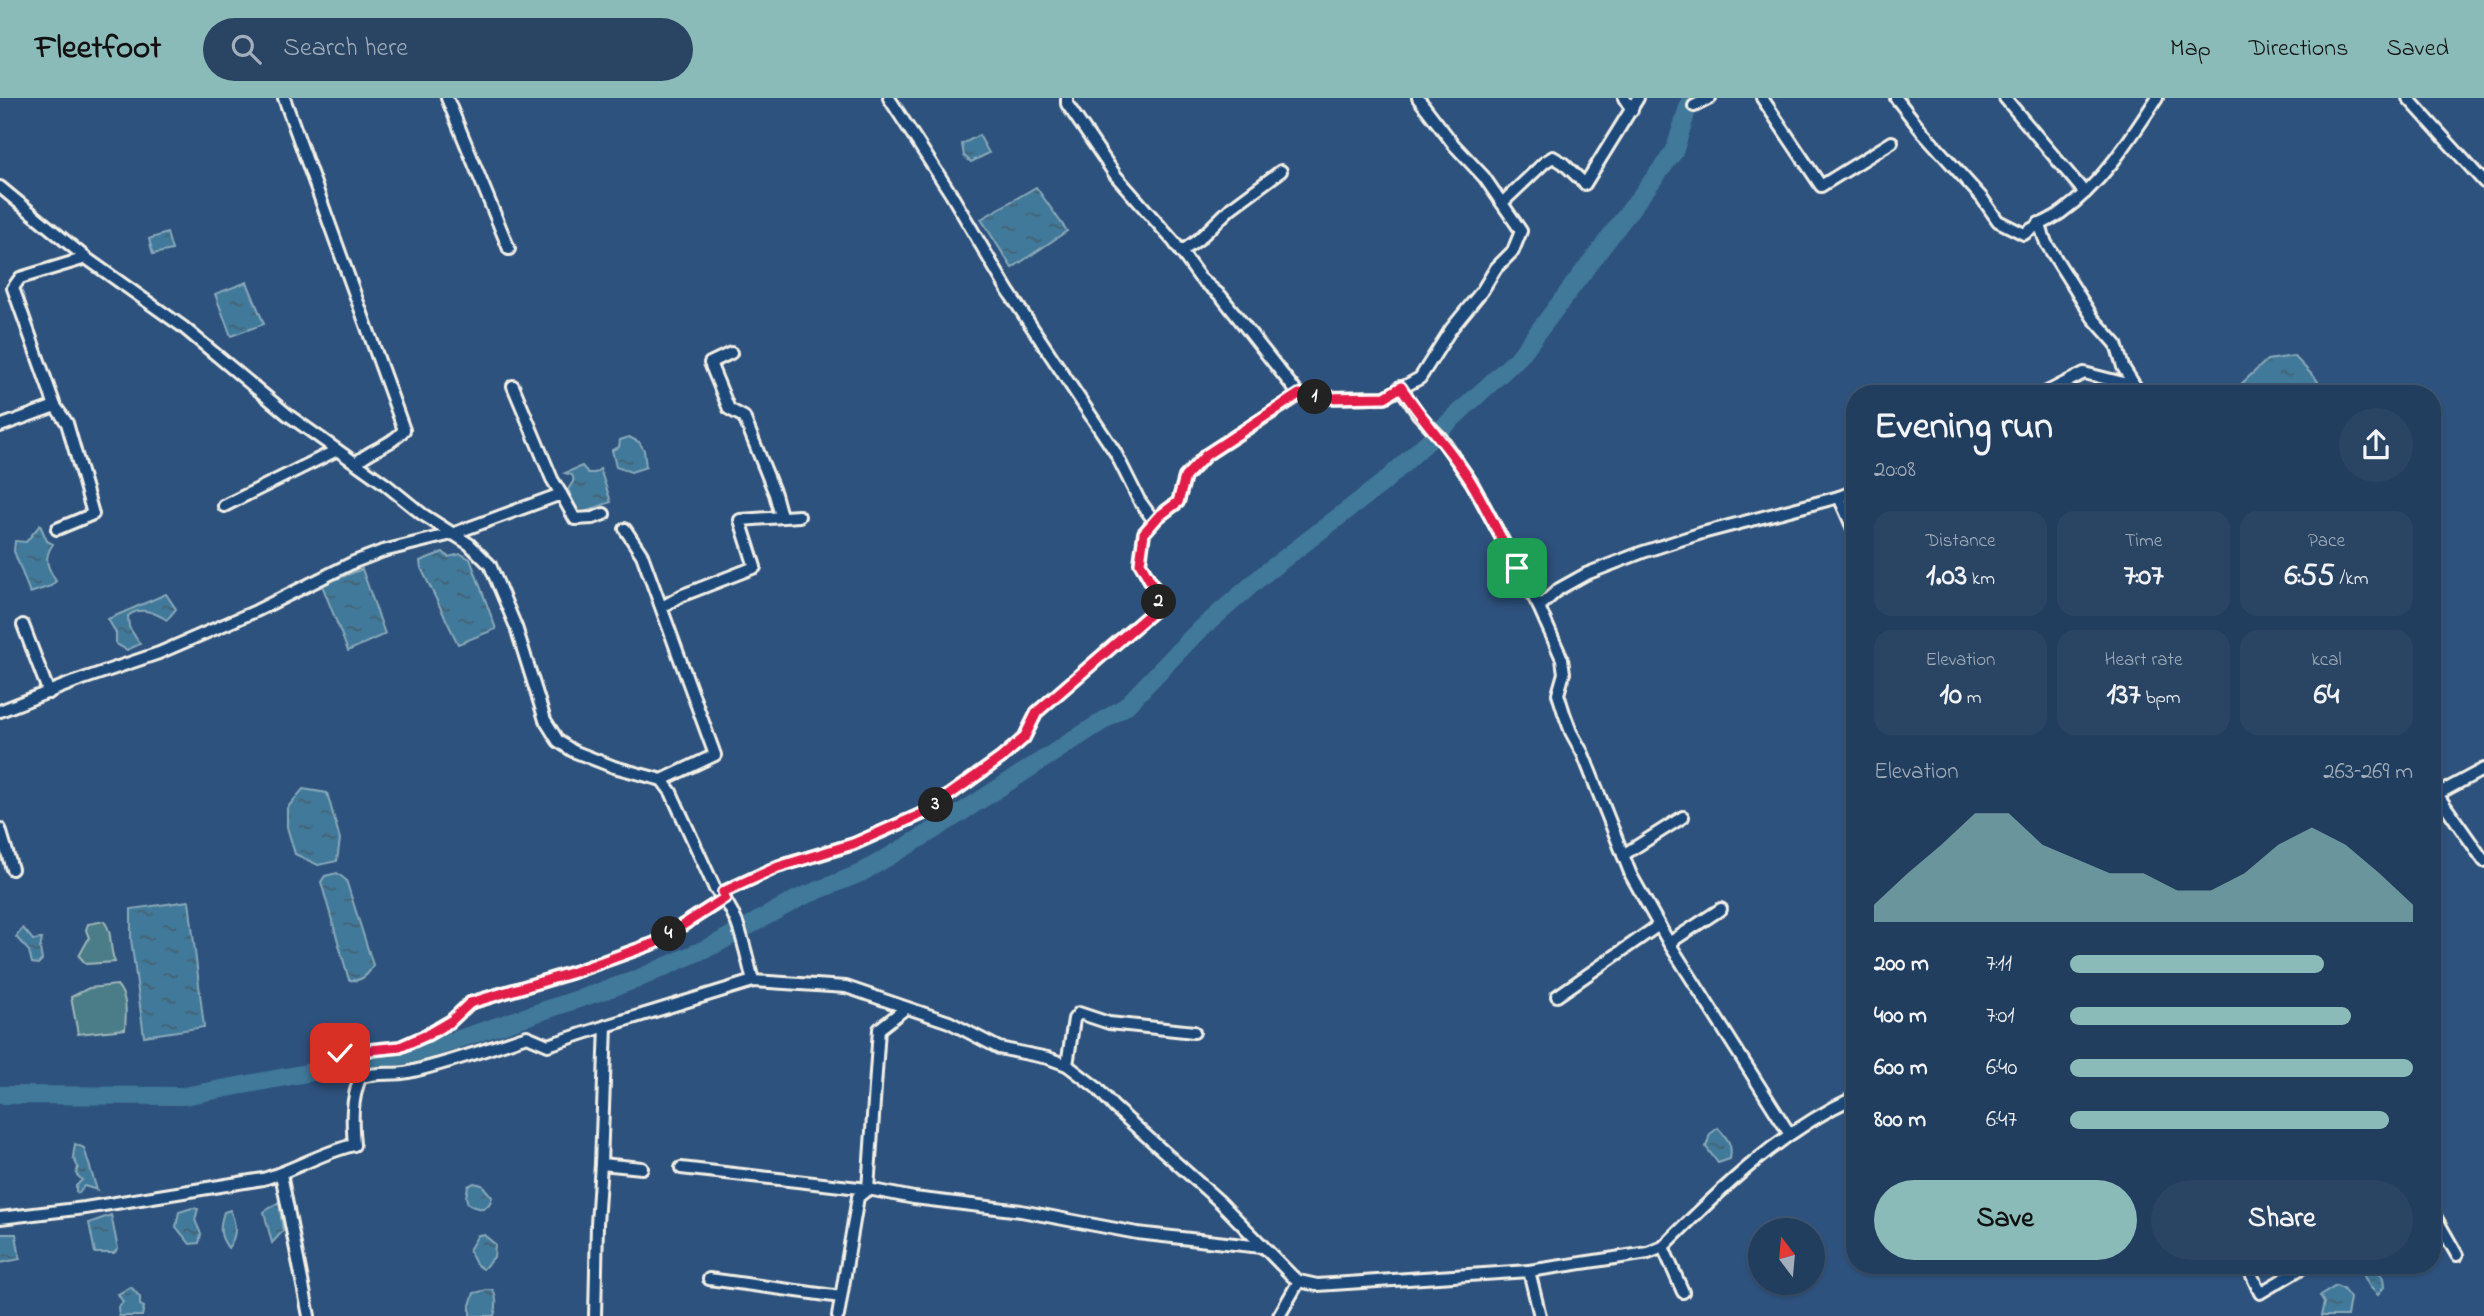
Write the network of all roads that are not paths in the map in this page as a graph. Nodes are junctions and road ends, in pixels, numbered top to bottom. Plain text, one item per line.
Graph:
1 (284, 98) edge
2 (447, 98) edge
3 (889, 98) edge
4 (1067, 98) edge
5 (1418, 98) edge
6 (1624, 98) edge
7 (1638, 98) edge
8 (1710, 98) edge
9 (1762, 98) edge
10 (1896, 98) edge
11 (2005, 98) edge
12 (2408, 98) edge
13 (2152, 100) edge
14 (1694, 106) dead end
15 (1632, 110) junction
16 (1892, 142) dead end
17 (2480, 169) edge
18 (1281, 171) dead end
19 (2484, 182) edge
20 (0, 187) edge
21 (2085, 193) junction
22 (1502, 203) junction
23 (2039, 223) junction
24 (509, 248) dead end
25 (1181, 252) junction
26 (86, 258) junction
27 (731, 353) dead end
28 (2061, 385) edge
29 (2122, 385) edge
30 (2135, 385) edge
31 (513, 386) dead end
32 (1401, 387) junction
33 (1299, 394) junction
34 (55, 406) junction
35 (0, 426) edge
36 (337, 450) junction
37 (356, 463) junction
38 (561, 494) junction
39 (1846, 494) edge
40 (1839, 497) junction
41 (224, 506) dead end
42 (1846, 513) edge
43 (604, 514) dead end
44 (781, 516) junction
45 (799, 516) dead end
46 (1154, 521) junction
47 (57, 529) dead end
48 (625, 529) dead end
49 (453, 534) junction
50 (662, 607) junction
51 (1539, 607) junction
52 (23, 625) dead end
53 (49, 693) junction
54 (0, 711) edge
55 (2484, 769) edge
56 (662, 780) junction
57 (2441, 790) edge
58 (2441, 803) edge
59 (1683, 817) dead end
60 (0, 829) edge
61 (1623, 855) junction
62 (2484, 861) edge
63 (12, 869) dead end
64 (725, 898) junction
65 (1721, 909) dead end
66 (1659, 925) junction
67 (1669, 943) junction
68 (753, 981) junction
69 (1557, 996) dead end
70 (906, 1008) junction
71 (606, 1026) junction
72 (1194, 1032) dead end
73 (340, 1053) dead end
74 (1067, 1065) junction
75 (1846, 1101) edge
76 (1790, 1133) junction
77 (601, 1164) junction
78 (642, 1168) dead end
79 (681, 1168) dead end
80 (281, 1174) junction
81 (869, 1189) junction
82 (0, 1218) edge
83 (2441, 1227) edge
84 (1261, 1247) junction
85 (1663, 1247) junction
86 (2457, 1255) dead end
87 (1529, 1271) junction
88 (2252, 1274) edge
89 (2292, 1274) edge
90 (709, 1279) dead end
91 (1299, 1281) junction
92 (1683, 1292) dead end
93 (841, 1297) junction
94 (309, 1316) edge
95 (595, 1316) edge
96 (838, 1316) edge
97 (1279, 1316) edge
98 (1540, 1316) edge

1 - 37 street
2 - 24 street
3 - 46 street
4 - 25 street
5 - 22 street
6 - 15 street
7 - 15 street
8 - 14 street
9 - 16 street
10 - 23 street
11 - 21 street
12 - 17 street
13 - 21 street
15 - 22 street
17 - 19 street
18 - 25 street
20 - 26 street
21 - 23 street
22 - 32 street
23 - 30 street
25 - 33 street
26 - 34 street
26 - 36 street
27 - 44 street
28 - 29 street
31 - 38 street
32 - 33 street
32 - 51 street
33 - 46 street
34 - 35 street
34 - 47 street
36 - 37 street
36 - 41 street
37 - 49 street
38 - 43 street
38 - 49 street
39 - 40 street
40 - 42 street
40 - 51 street
44 - 45 street
44 - 50 street
46 - 64 street
48 - 50 street
49 - 53 street
49 - 56 street
50 - 56 street
51 - 61 street
52 - 53 street
53 - 54 street
55 - 57 street
56 - 64 street
58 - 62 street
59 - 61 street
60 - 63 street
61 - 66 street
64 - 68 street
64 - 73 street
65 - 67 street
66 - 67 street
66 - 69 street
67 - 76 street
68 - 70 street
68 - 71 street
70 - 74 street
70 - 81 street
71 - 77 street
71 - 80 street
72 - 74 street
74 - 84 street
75 - 76 street
76 - 85 street
77 - 78 street
77 - 95 street
79 - 81 street
80 - 82 street
80 - 94 street
81 - 84 street
81 - 93 street
83 - 86 street
84 - 91 street
85 - 87 street
85 - 92 street
87 - 91 street
87 - 98 street
88 - 89 street
90 - 93 street
91 - 97 street
93 - 96 street

